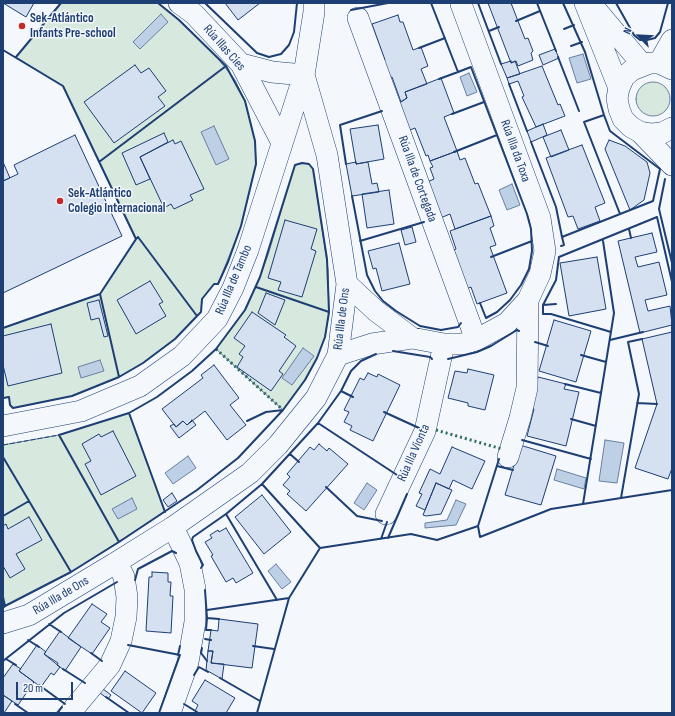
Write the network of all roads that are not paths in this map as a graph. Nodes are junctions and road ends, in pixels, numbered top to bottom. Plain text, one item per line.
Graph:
1 (179, 3) edge
2 (314, 3) edge
3 (585, 3) edge
4 (591, 3) edge
5 (461, 4) edge
6 (358, 18) dead end
7 (672, 40) edge
8 (241, 64) junction
9 (658, 66) edge
10 (304, 75) junction
11 (619, 88) junction
12 (672, 128) edge
13 (640, 132) junction
14 (282, 143) junction
15 (672, 165) edge
16 (347, 284) junction
17 (528, 300) junction
18 (412, 338) junction
19 (476, 340) junction
20 (444, 344) junction
21 (338, 355) junction
22 (3, 426) edge
23 (508, 457) dead end
24 (386, 514) dead end
25 (173, 527) junction
26 (117, 562) junction
27 (3, 623) edge
28 (70, 713) edge
29 (170, 713) edge

1 - 8 street, Rúa Illas Cíes
2 - 10 street, Rúa Illa de Tambo
3 - 11 street
4 - 9 street
5 - 17 street, Rúa Illa da Toxa
6 - 19 street, Rúa Illa de Cortegada
7 - 9 street
8 - 10 street
8 - 14 street, Rúa Illas Cíes
9 - 11 street
10 - 14 street, Rúa Illa de Tambo
10 - 16 street, Rúa Illa de Ons
11 - 13 street
12 - 13 street
13 - 15 street
14 - 22 street, Rúa Illa de Tambo
16 - 18 street
16 - 21 street, Rúa Illa de Ons
17 - 19 street
17 - 23 street
18 - 20 street
18 - 21 street
19 - 20 street
20 - 24 street, Rúa Illa Vionta
21 - 25 street, Rúa Illa de Ons
25 - 26 street, Rúa Illa de Ons
25 - 29 street
26 - 27 street, Rúa Illa de Ons
26 - 28 street

